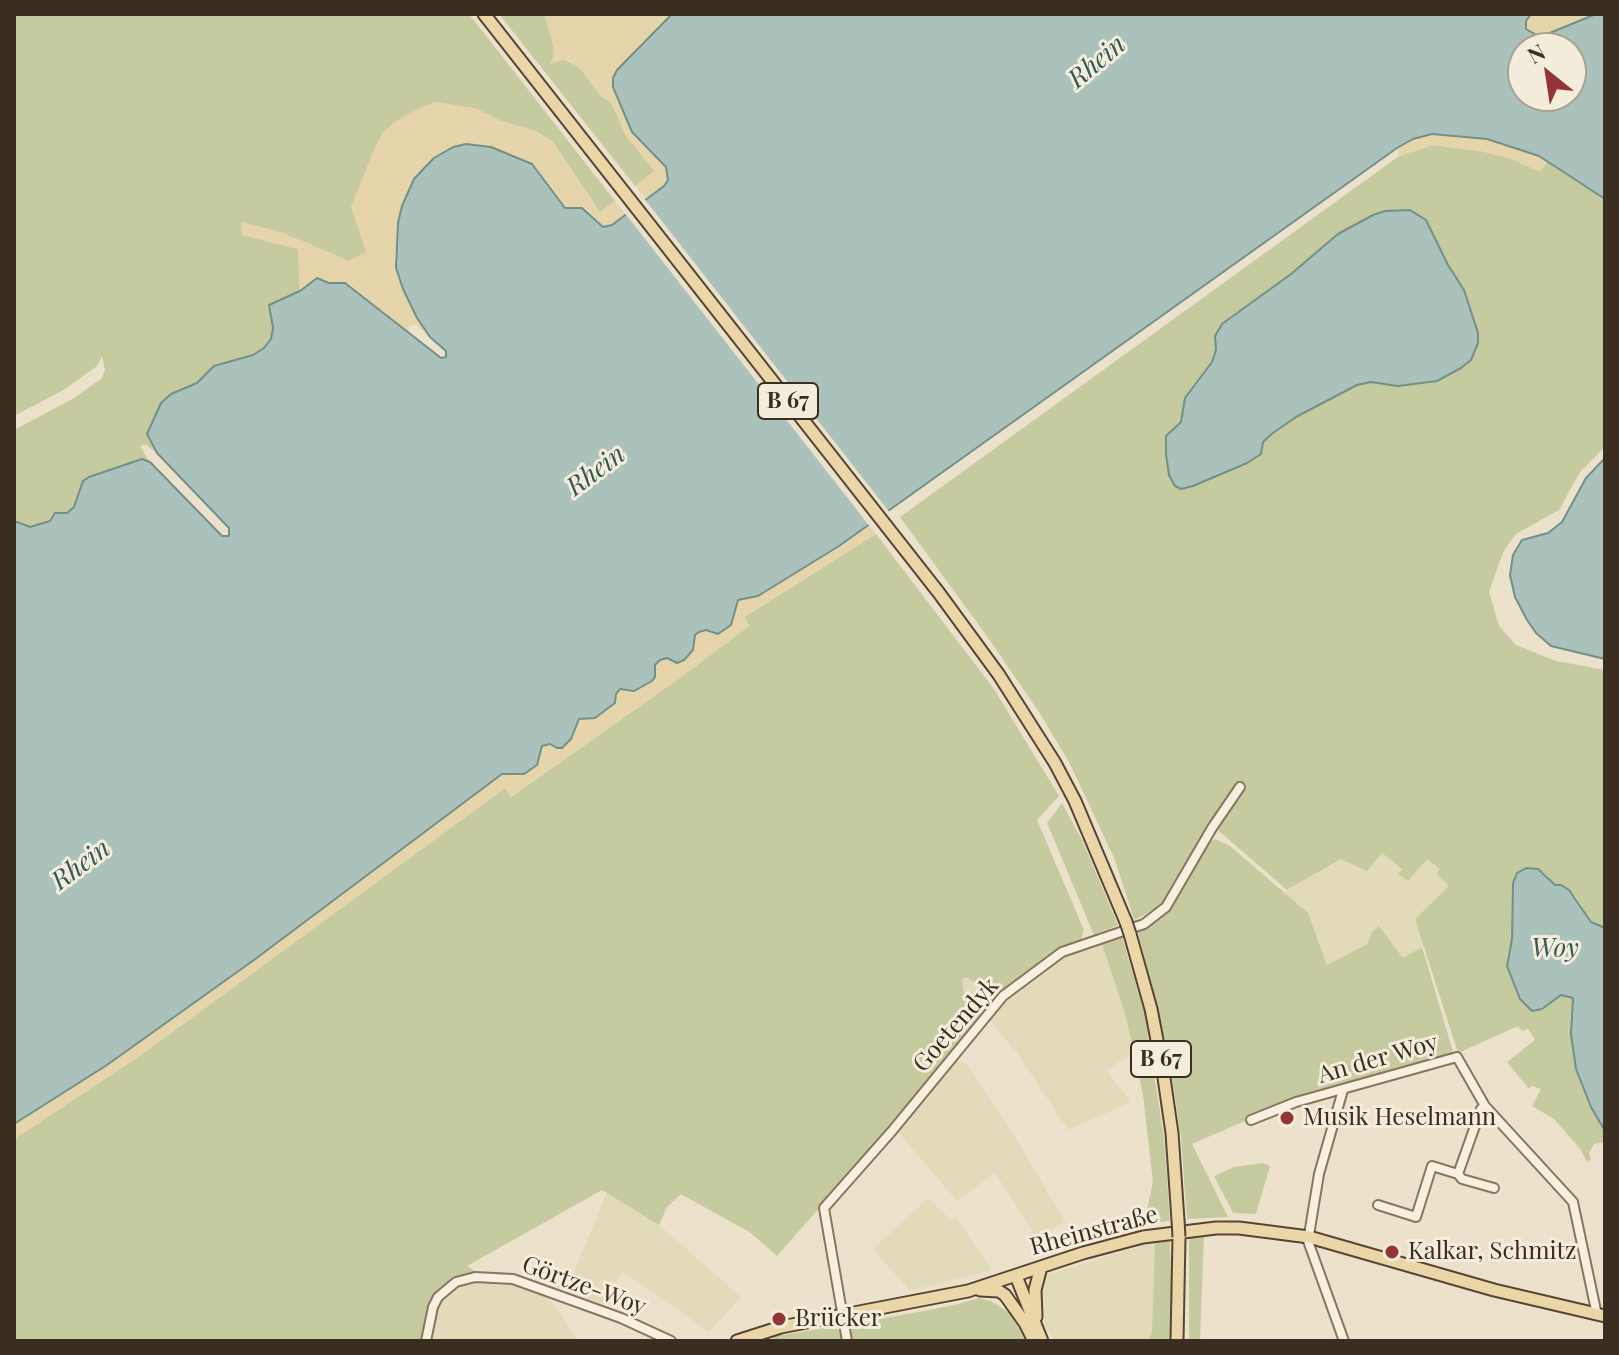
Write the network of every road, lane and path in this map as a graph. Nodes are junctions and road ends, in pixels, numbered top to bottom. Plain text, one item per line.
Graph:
1 (484, 14) edge
2 (1240, 787) dead end
3 (1343, 1090) junction
4 (1485, 1106) junction
5 (1251, 1120) dead end
6 (1458, 1174) junction
7 (1494, 1188) dead end
8 (1378, 1205) dead end
9 (1309, 1237) junction
10 (1041, 1267) junction
11 (1016, 1276) junction
12 (968, 1291) junction
13 (1601, 1316) edge
14 (843, 1317) junction
15 (1025, 1323) junction
16 (1038, 1338) edge
17 (426, 1341) edge
18 (671, 1341) edge
19 (737, 1341) edge
20 (847, 1341) edge
21 (1177, 1341) edge
22 (1344, 1341) edge

1 - 21 main road, B 67, bridge
2 - 14 street, Goetendyk
3 - 4 street, An der Woy
3 - 5 street, An der Woy
3 - 9 street
4 - 6 street
4 - 13 street, An der Woy
6 - 7 street
6 - 8 street
9 - 10 main road, Rheinstraße
9 - 13 main road, Rheinstraße
9 - 22 street
10 - 11 main road, Rheinstraße
10 - 16 main road
11 - 12 main road, Rheinstraße
11 - 15 main road
11 - 16 main road
12 - 14 main road, Rheinstraße
12 - 15 main road
14 - 19 main road, Rheinstraße
14 - 20 street
15 - 16 main road
17 - 18 street, Görtze-Woy

